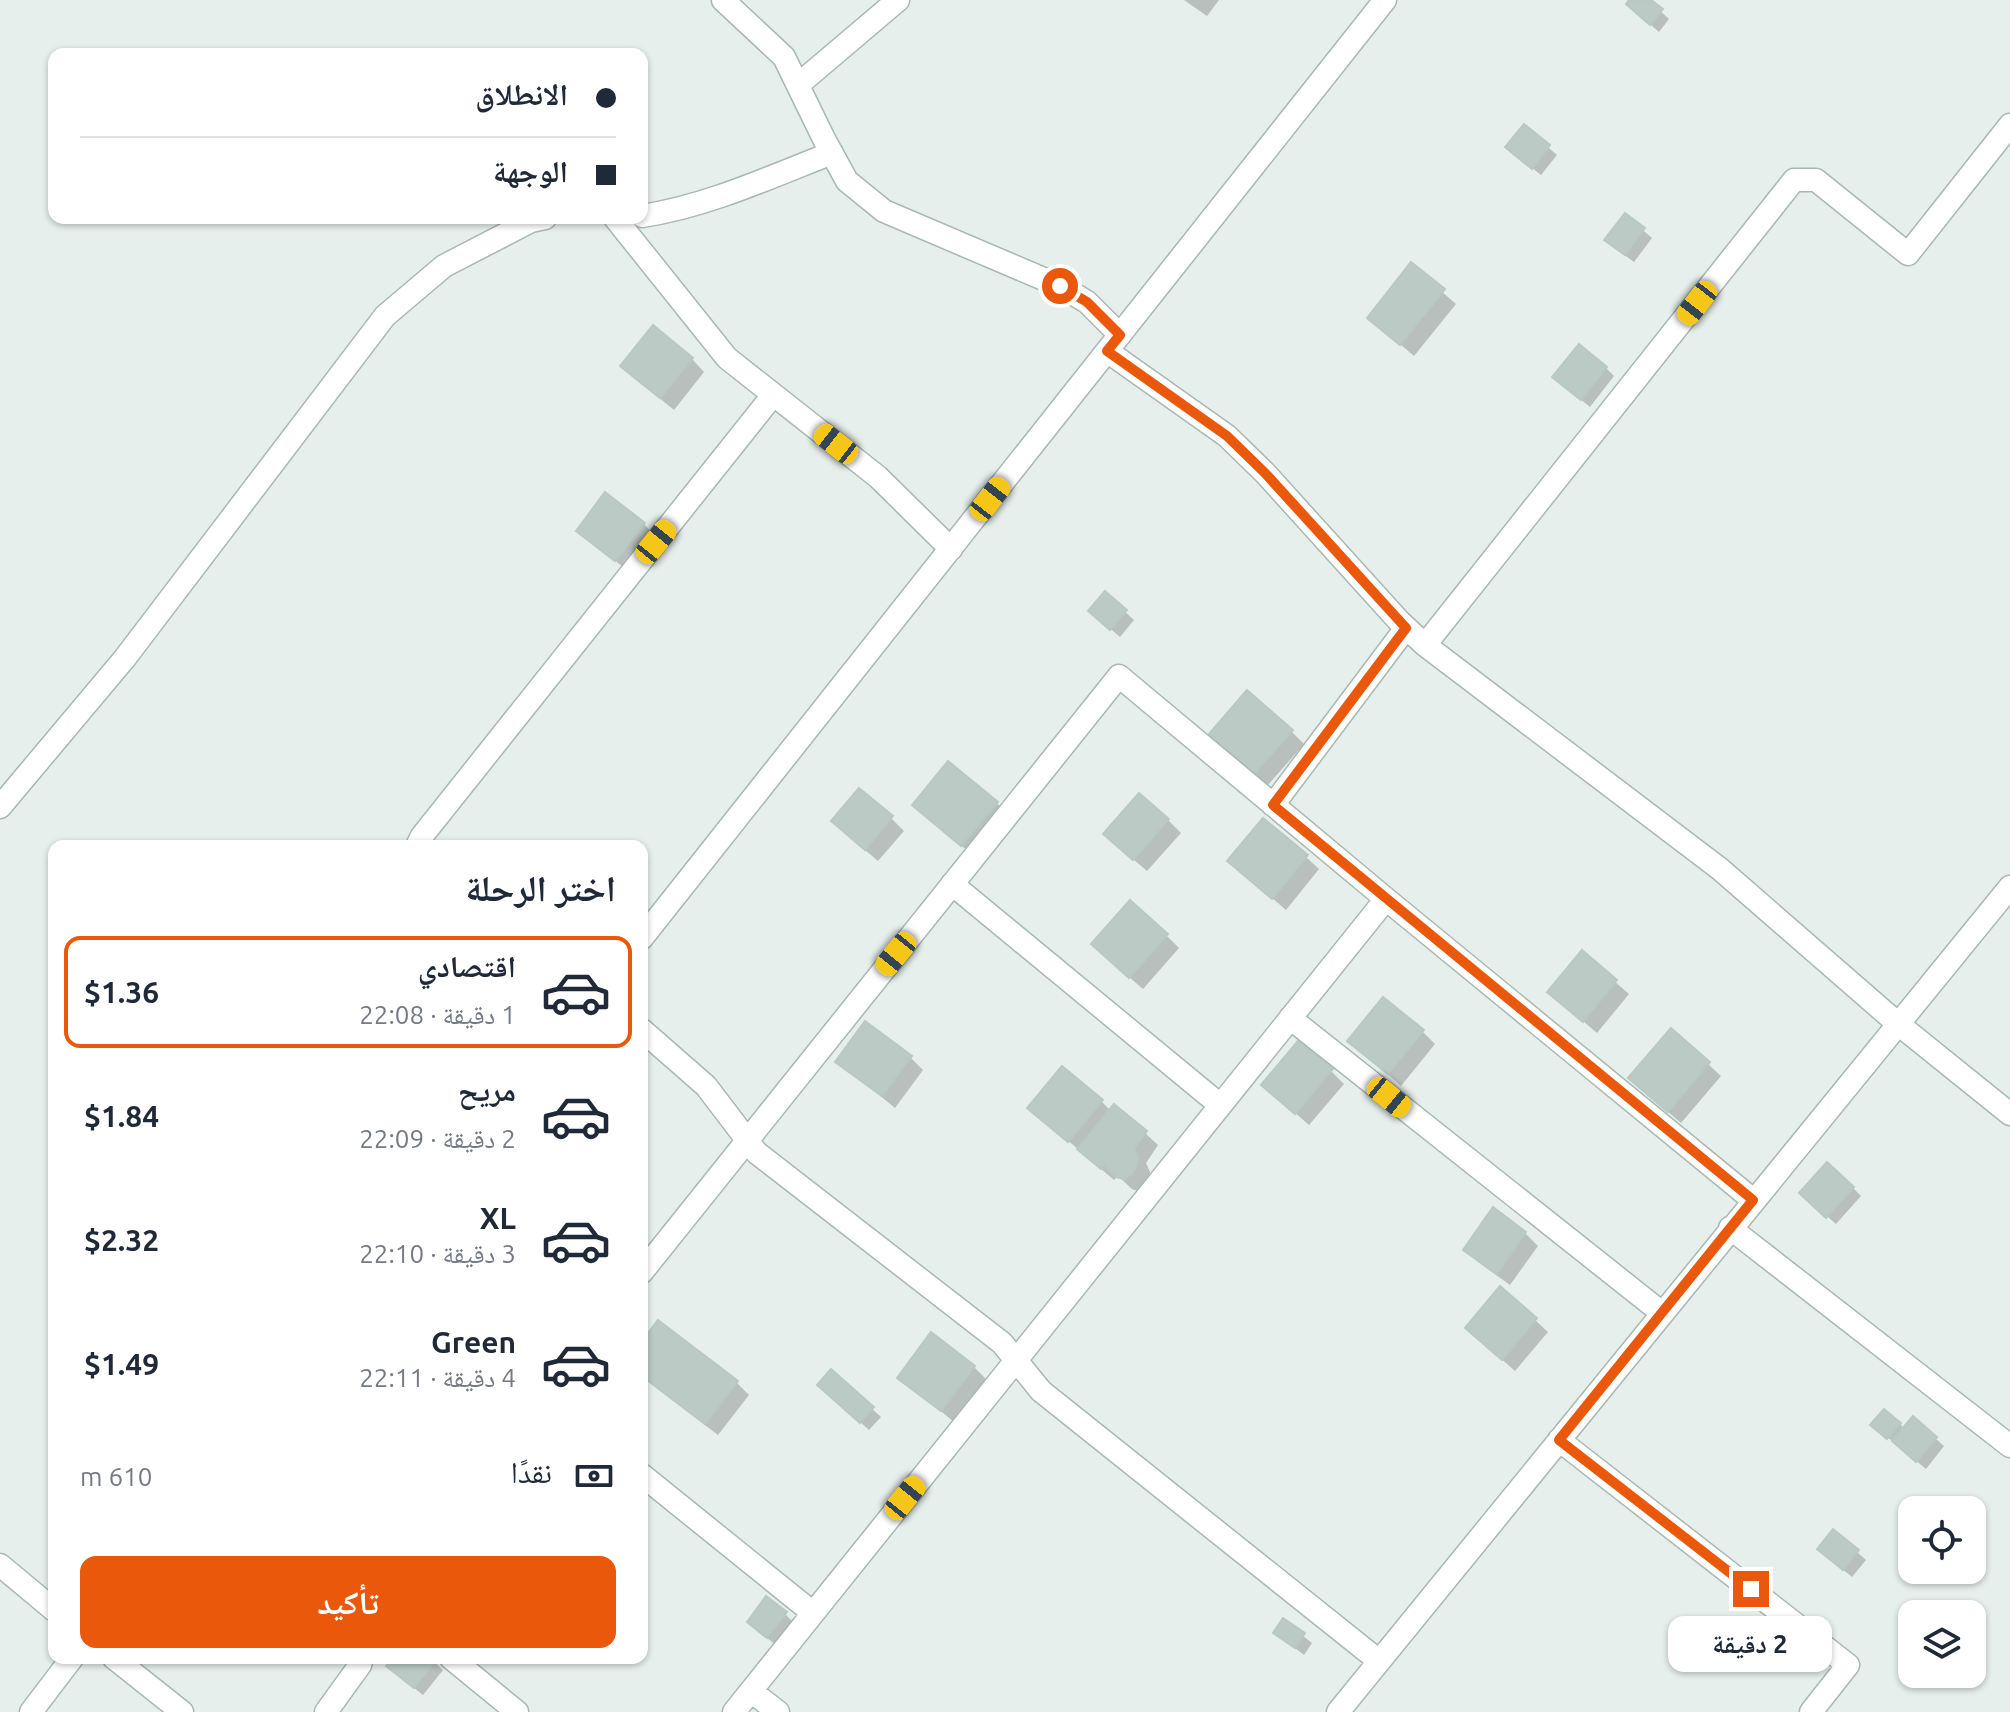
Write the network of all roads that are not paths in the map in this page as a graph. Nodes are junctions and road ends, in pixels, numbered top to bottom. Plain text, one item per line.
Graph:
1 (723, 0) edge
2 (898, 0) edge
3 (1385, 0) edge
4 (799, 84) junction
5 (2010, 125) edge
6 (832, 153) junction
7 (648, 215) edge
8 (525, 224) edge
9 (620, 224) edge
10 (1114, 343) junction
11 (773, 395) junction
12 (951, 549) junction
13 (1406, 628) junction
14 (1425, 645) junction
15 (1273, 805) junction
16 (0, 807) edge
17 (421, 840) edge
18 (952, 884) junction
19 (2010, 887) edge
20 (1386, 899) junction
21 (648, 930) edge
22 (1290, 1018) junction
23 (1897, 1023) junction
24 (648, 1035) edge
25 (1220, 1105) junction
26 (2010, 1114) edge
27 (747, 1140) junction
28 (1753, 1200) junction
29 (1730, 1228) junction
30 (648, 1264) edge
31 (1662, 1313) junction
32 (1016, 1360) junction
33 (1559, 1440) junction
34 (2010, 1446) edge
35 (648, 1480) edge
36 (0, 1565) edge
37 (48, 1605) edge
38 (813, 1613) junction
39 (1379, 1661) junction
40 (67, 1664) edge
41 (122, 1664) edge
42 (360, 1664) edge
43 (458, 1664) edge
44 (751, 1691) junction
45 (31, 1712) edge
46 (182, 1712) edge
47 (326, 1712) edge
48 (517, 1712) edge
49 (734, 1712) edge
50 (778, 1712) edge
51 (1338, 1712) edge
52 (1811, 1712) edge

1 - 4 street
2 - 4 street
3 - 10 street
4 - 6 street
5 - 14 street
6 - 7 street
6 - 10 street
8 - 16 street
9 - 11 street
10 - 12 street
10 - 13 street
11 - 12 street
11 - 17 street
12 - 21 street
13 - 14 street
13 - 15 street
14 - 23 street
15 - 18 street
15 - 20 street
18 - 25 street
18 - 27 street
19 - 23 street
20 - 22 street
20 - 28 street
22 - 25 street
22 - 31 street
23 - 26 street
23 - 28 street
24 - 27 street
25 - 32 street
27 - 30 street
27 - 32 street
28 - 29 street
29 - 31 street
29 - 34 street
31 - 33 street
32 - 38 street
32 - 39 street
33 - 39 street
33 - 52 street
35 - 38 street
36 - 37 street
38 - 44 street
39 - 51 street
40 - 45 street
41 - 46 street
42 - 47 street
43 - 48 street
44 - 49 street
44 - 50 street

